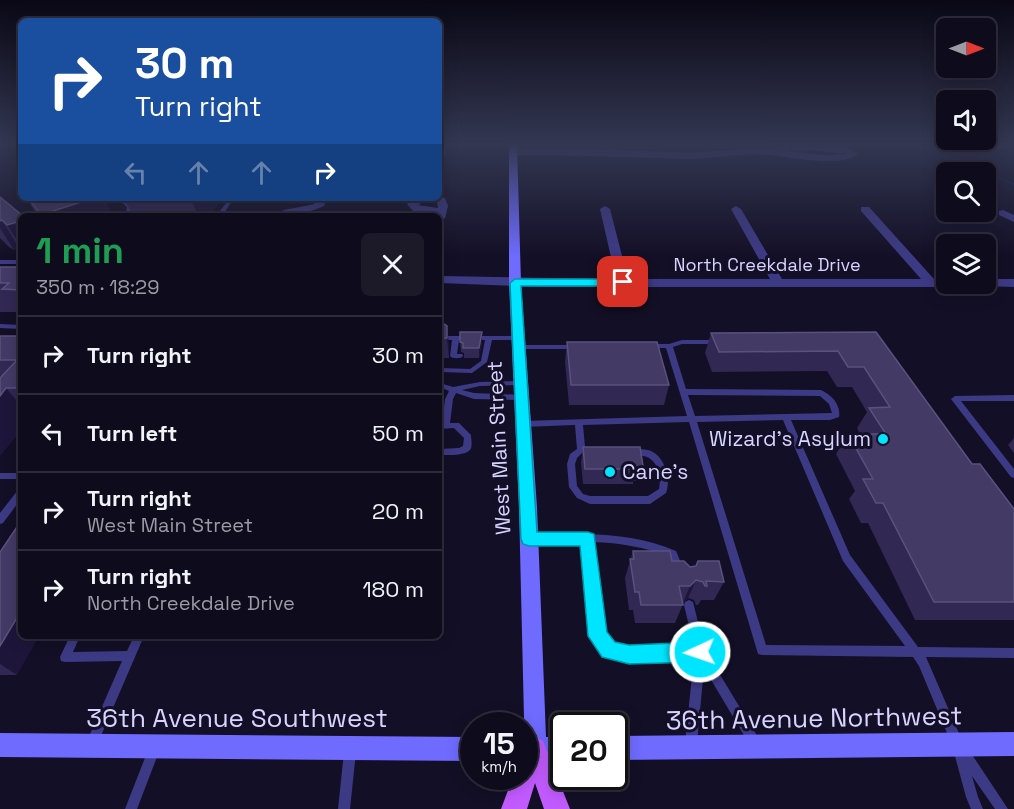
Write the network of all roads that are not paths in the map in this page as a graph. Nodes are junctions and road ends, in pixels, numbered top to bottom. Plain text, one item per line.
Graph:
1 (514, 182) edge
2 (123, 201) edge
3 (319, 201) edge
4 (605, 209) dead end
5 (736, 209) dead end
6 (865, 209) dead end
7 (129, 213) edge
8 (285, 213) edge
9 (1002, 213) dead end
10 (1014, 219) edge
11 (0, 262) edge
12 (18, 262) edge
13 (442, 280) edge
14 (623, 282) junction
15 (515, 283) junction
16 (778, 283) junction
17 (931, 283) junction
18 (936, 283) edge
19 (996, 283) edge
20 (1014, 283) edge
21 (442, 287) edge
22 (0, 326) edge
23 (18, 327) edge
24 (442, 338) edge
25 (456, 338) junction
26 (489, 338) junction
27 (519, 342) junction
28 (730, 342) edge
29 (634, 346) edge
30 (669, 346) junction
31 (588, 347) edge
32 (460, 356) dead end
33 (442, 370) edge
34 (442, 386) edge
35 (454, 389) junction
36 (521, 390) junction
37 (683, 392) junction
38 (1014, 398) edge
39 (786, 417) junction
40 (692, 419) junction
41 (579, 422) junction
42 (523, 424) junction
43 (443, 425) edge
44 (581, 450) junction
45 (603, 451) edge
46 (625, 451) edge
47 (442, 452) edge
48 (1014, 475) edge
49 (0, 476) edge
50 (18, 476) edge
51 (18, 496) edge
52 (0, 520) edge
53 (529, 539) junction
54 (588, 539) junction
55 (683, 580) edge
56 (689, 605) dead end
57 (73, 639) edge
58 (138, 639) edge
59 (700, 652) junction
60 (917, 653) junction
61 (1014, 653) edge
62 (130, 656) junction
63 (530, 712) edge
64 (1014, 744) edge
65 (0, 745) edge
66 (91, 745) junction
67 (958, 745) junction
68 (155, 746) junction
69 (351, 747) junction
70 (690, 747) junction
71 (757, 747) junction
72 (460, 748) edge
73 (628, 748) edge
74 (538, 767) edge
75 (519, 790) edge
76 (131, 809) edge
77 (344, 809) edge
78 (514, 809) edge
79 (557, 809) edge
80 (977, 809) edge
81 (1002, 809) edge

1 - 15 main road, West Main Street
2 - 7 lane
3 - 8 street
4 - 14 street
5 - 16 street
6 - 17 street
9 - 10 street
11 - 12 lane
13 - 15 street
14 - 15 street, North Creekdale Drive
14 - 16 street, North Creekdale Drive
15 - 21 street
15 - 27 main road, West Main Street
16 - 17 street, North Creekdale Drive
17 - 18 street, North Creekdale Drive
19 - 20 street
22 - 23 lane
24 - 25 lane
25 - 26 lane
25 - 32 lane
26 - 27 lane
26 - 33 lane
27 - 31 lane
27 - 36 main road, West Main Street
28 - 30 lane
29 - 30 lane
30 - 37 lane
34 - 35 lane
35 - 36 lane
35 - 36 lane
35 - 43 lane
36 - 42 main road, West Main Street
37 - 39 lane
37 - 40 lane
38 - 48 lane
39 - 40 lane
39 - 60 lane
40 - 41 lane
40 - 60 lane
41 - 42 lane
41 - 44 lane
42 - 53 main road, West Main Street
43 - 47 lane
44 - 45 lane
44 - 46 lane
49 - 50 lane
51 - 52 lane
53 - 54 lane
53 - 63 main road, West Main Street
54 - 55 lane
54 - 59 lane
56 - 59 lane
57 - 62 lane
58 - 62 lane
59 - 70 lane
59 - 71 lane
60 - 61 lane
60 - 67 lane
62 - 66 lane
64 - 67 main road, 36th Avenue Northwest
65 - 66 main road, 36th Avenue Southwest
66 - 68 main road, 36th Avenue Southwest
67 - 71 main road, 36th Avenue Northwest
67 - 80 lane
67 - 81 lane
68 - 69 main road, 36th Avenue Southwest
68 - 76 lane
69 - 72 main road, 36th Avenue Southwest
69 - 77 lane
70 - 71 main road, 36th Avenue Northwest
70 - 73 main road, 36th Avenue Northwest
74 - 79 main road, West Main Street
75 - 78 main road, West Main Street

